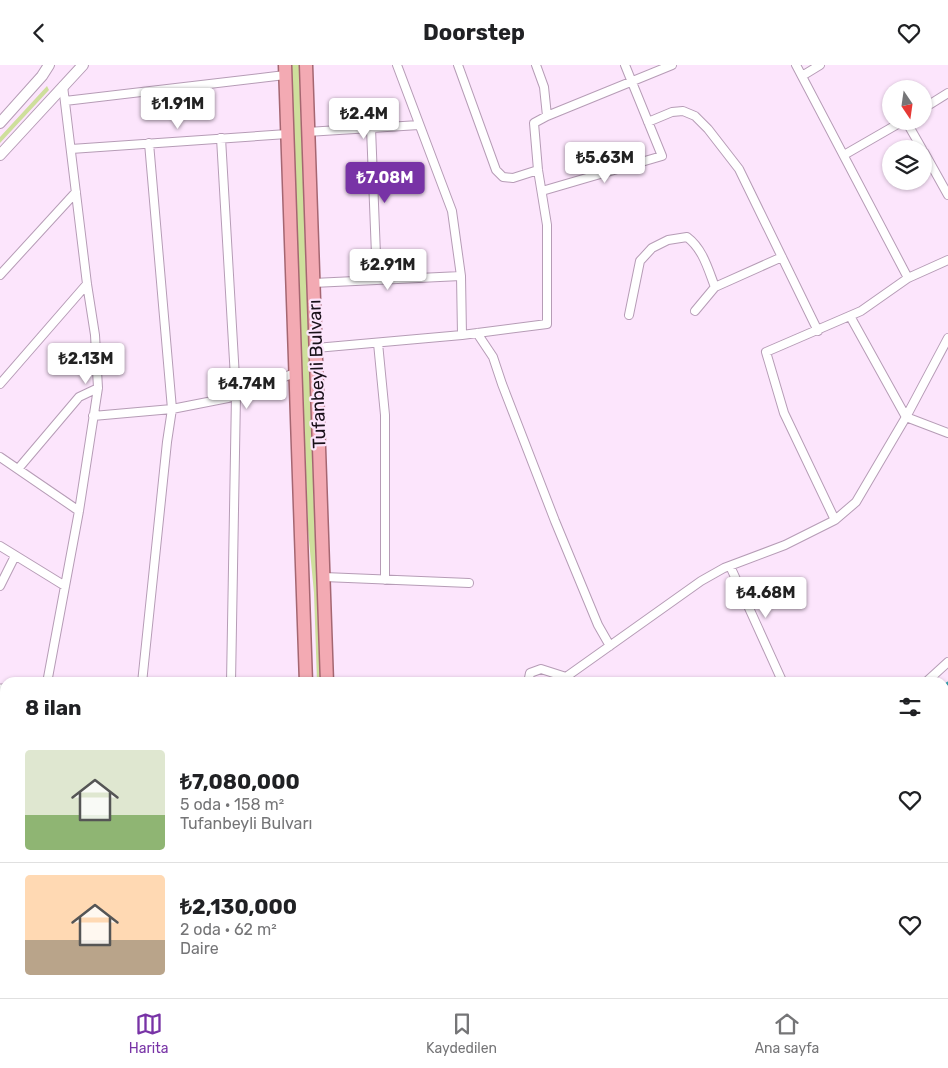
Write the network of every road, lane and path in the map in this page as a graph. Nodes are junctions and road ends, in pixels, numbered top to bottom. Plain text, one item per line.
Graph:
1 (49, 65) edge
2 (83, 65) edge
3 (306, 65) edge
4 (397, 65) edge
5 (458, 65) edge
6 (536, 65) edge
7 (625, 65) edge
8 (672, 65) edge
9 (796, 65) edge
10 (820, 65) edge
11 (285, 70) edge
12 (802, 76) junction
13 (632, 82) junction
14 (63, 86) junction
15 (948, 93) edge
16 (65, 101) junction
17 (932, 103) edge
18 (546, 116) junction
19 (648, 122) junction
20 (0, 123) edge
21 (419, 125) junction
22 (371, 128) junction
23 (889, 130) edge
24 (307, 132) junction
25 (287, 133) junction
26 (220, 138) junction
27 (149, 143) junction
28 (70, 149) junction
29 (0, 155) edge
30 (844, 155) junction
31 (932, 165) edge
32 (538, 170) junction
33 (947, 190) edge
34 (542, 191) junction
35 (76, 192) junction
36 (782, 257) junction
37 (948, 261) edge
38 (0, 275) edge
39 (461, 277) junction
40 (908, 278) junction
41 (378, 280) junction
42 (313, 283) junction
43 (87, 284) junction
44 (715, 287) junction
45 (695, 311) dead end
46 (629, 315) dead end
47 (850, 316) junction
48 (818, 331) junction
49 (477, 333) junction
50 (462, 335) junction
51 (948, 338) edge
52 (378, 343) junction
53 (316, 348) junction
54 (295, 373) junction
55 (0, 384) edge
56 (98, 388) junction
57 (236, 395) junction
58 (172, 409) junction
59 (94, 416) junction
60 (906, 417) junction
61 (948, 433) edge
62 (0, 457) edge
63 (18, 469) junction
64 (79, 511) junction
65 (835, 520) junction
66 (0, 546) edge
67 (15, 556) junction
68 (730, 566) junction
69 (324, 577) junction
70 (386, 580) junction
71 (469, 583) dead end
72 (0, 586) edge
73 (65, 586) junction
74 (610, 646) junction
75 (948, 662) edge
76 (49, 677) edge
77 (143, 677) edge
78 (231, 677) edge
79 (306, 677) edge
80 (327, 677) edge
81 (529, 677) edge
82 (566, 677) edge
83 (566, 677) edge
84 (780, 677) edge
85 (932, 677) edge

1 - 20 main road
2 - 14 main road
3 - 24 highway, Tufanbeyli Bulvarı
4 - 21 street
5 - 32 street
6 - 18 street
7 - 13 street
8 - 13 street
9 - 12 street
10 - 12 street
11 - 16 street
11 - 25 highway, Tufanbeyli Bulvarı
12 - 30 street
13 - 18 street
13 - 19 street
14 - 16 street
14 - 29 main road
15 - 17 street
16 - 28 street
18 - 32 street
19 - 34 street
19 - 36 street
21 - 22 street
21 - 39 street
22 - 24 street
22 - 41 street
23 - 30 street
24 - 42 highway, Tufanbeyli Bulvarı
25 - 26 street
25 - 54 highway, Tufanbeyli Bulvarı
26 - 27 street
26 - 57 street
27 - 28 street
27 - 58 street
28 - 35 street
30 - 40 street
31 - 33 street
32 - 34 street
34 - 49 street
35 - 38 street
35 - 43 street
36 - 44 street
36 - 48 street
37 - 40 street
39 - 41 street
39 - 50 street
40 - 47 street
41 - 42 street
42 - 53 highway, Tufanbeyli Bulvarı
43 - 55 street
43 - 56 street
44 - 45 street
44 - 46 street
47 - 48 street
47 - 60 street
48 - 65 street
49 - 50 street
49 - 74 street
50 - 52 street
51 - 60 street
52 - 53 street
52 - 70 street
53 - 69 highway, Tufanbeyli Bulvarı
54 - 57 street
54 - 79 highway, Tufanbeyli Bulvarı
56 - 59 street
56 - 63 street
57 - 58 street
57 - 78 street
58 - 59 street
58 - 77 street
59 - 64 street
60 - 61 street
60 - 65 street
62 - 63 street
63 - 64 street
64 - 73 street
65 - 68 street
66 - 67 street
67 - 72 street
67 - 73 street
68 - 74 street
68 - 84 street
69 - 70 street
69 - 80 highway, Tufanbeyli Bulvarı
70 - 71 street
73 - 76 street
74 - 82 street
75 - 85 street
81 - 83 street

